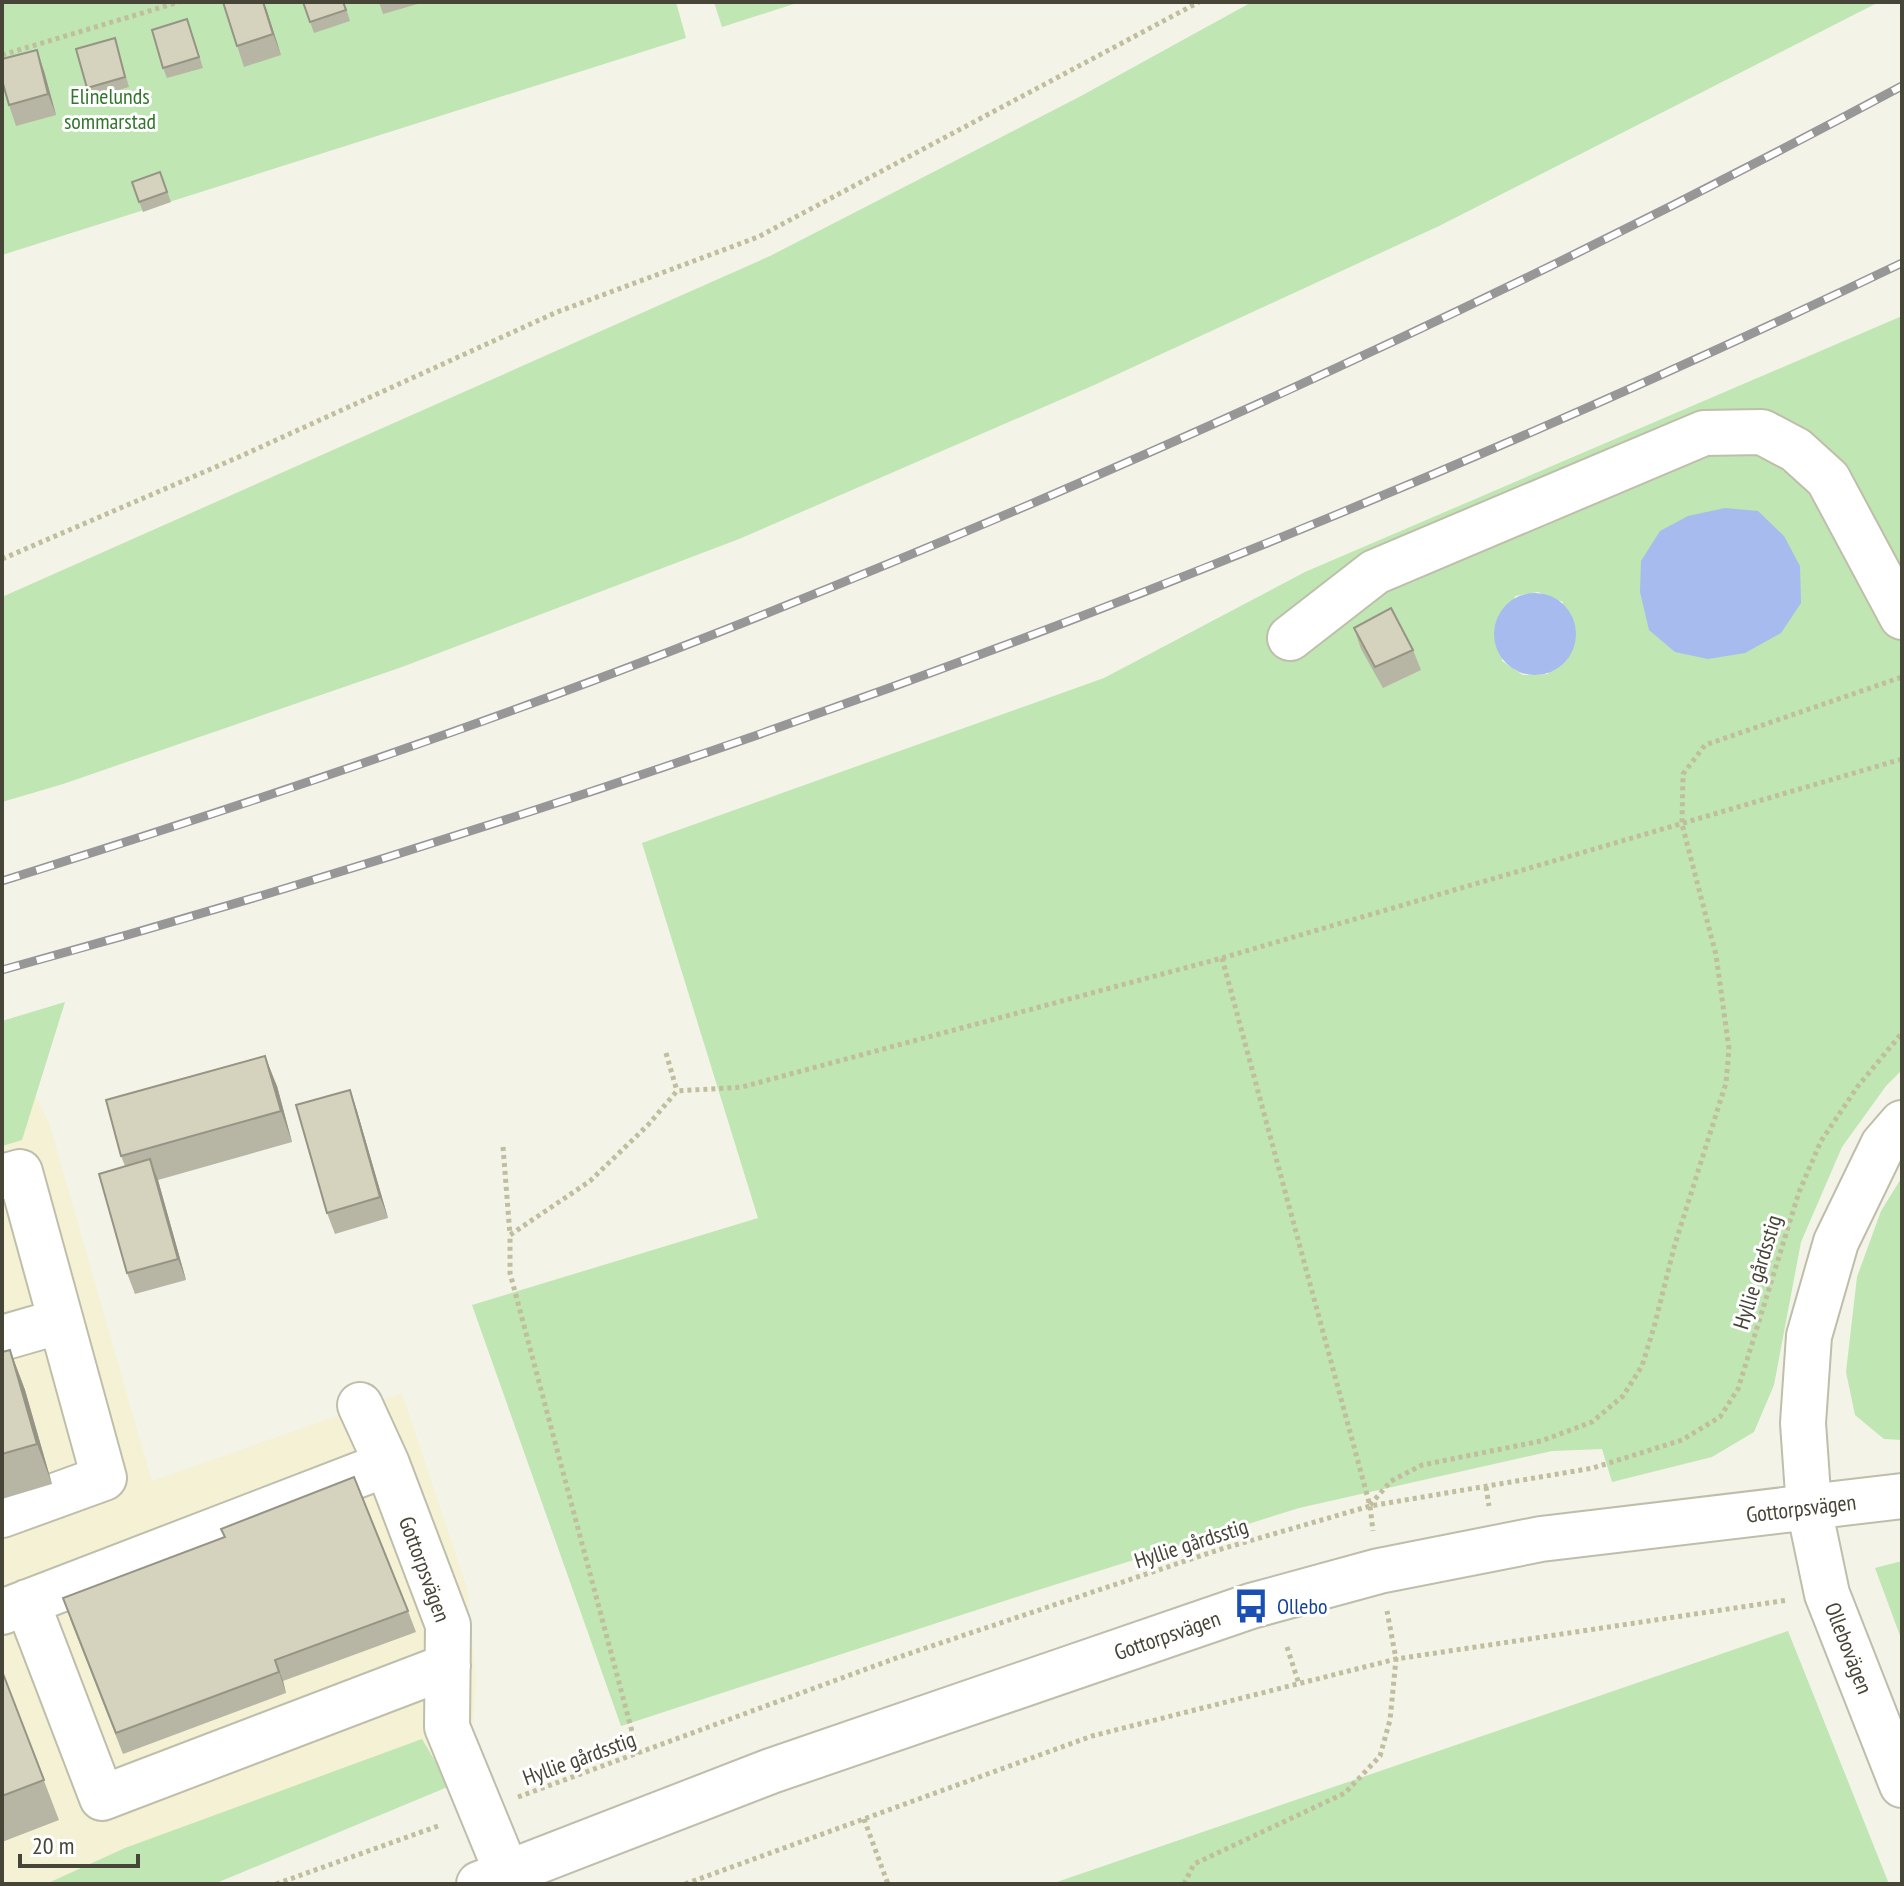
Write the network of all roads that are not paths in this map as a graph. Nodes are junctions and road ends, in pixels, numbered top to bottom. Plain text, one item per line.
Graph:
1 (1902, 617) edge
2 (1290, 638) dead end
3 (1902, 1123) edge
4 (2, 1177) edge
5 (61, 1321) junction
6 (2, 1338) edge
7 (360, 1405) dead end
8 (387, 1464) junction
9 (1902, 1496) edge
10 (1809, 1508) junction
11 (2, 1515) edge
12 (15, 1607) edge
13 (448, 1666) junction
14 (1902, 1785) edge
15 (493, 1879) edge

1 - 2 street
3 - 10 street, Ollebovägen
4 - 5 street
5 - 6 street
5 - 11 street
7 - 8 street, Gottorpsvägen
8 - 12 street
8 - 13 street, Gottorpsvägen
9 - 10 street, Gottorpsvägen
10 - 14 street, Ollebovägen
10 - 15 street, Gottorpsvägen
12 - 13 street
13 - 15 street, Gottorpsvägen

